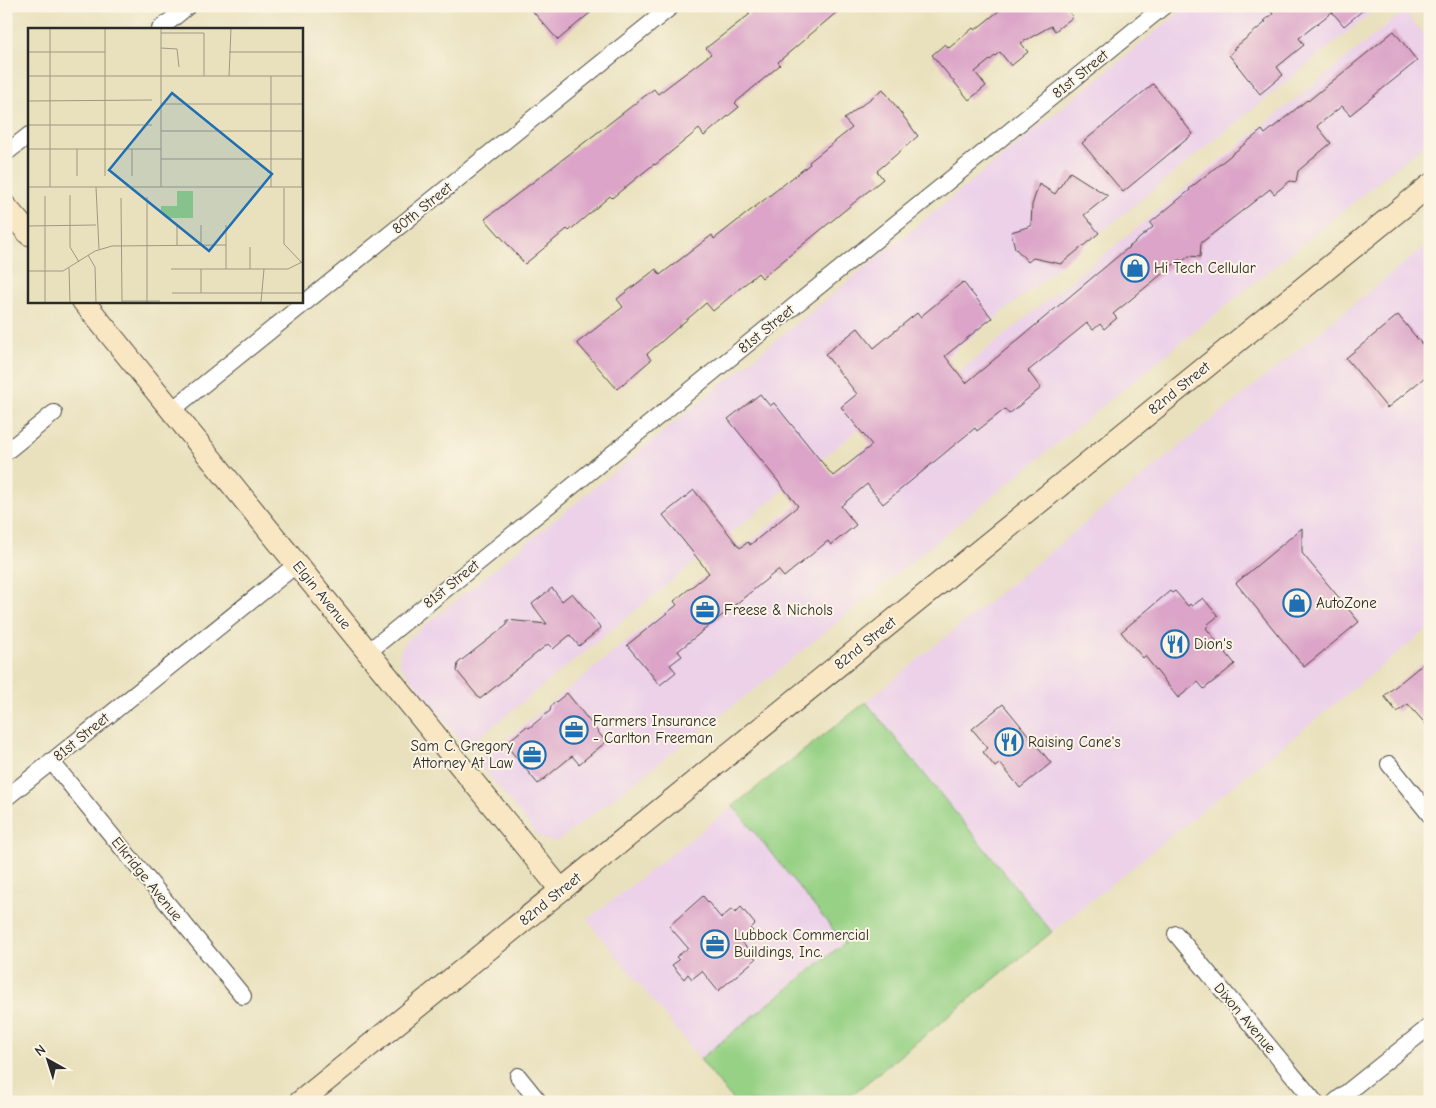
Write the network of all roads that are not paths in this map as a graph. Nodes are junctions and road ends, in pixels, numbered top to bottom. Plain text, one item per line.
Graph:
1 (188, 6) edge
2 (672, 6) edge
3 (1164, 6) edge
4 (161, 28) edge
5 (28, 136) edge
6 (6, 153) edge
7 (1430, 185) edge
8 (6, 206) edge
9 (28, 233) edge
10 (84, 302) edge
11 (172, 410) junction
12 (54, 413) dead end
13 (6, 452) edge
14 (297, 564) junction
15 (368, 652) junction
16 (51, 761) junction
17 (1389, 764) dead end
18 (6, 798) edge
19 (1430, 815) edge
20 (561, 890) junction
21 (1176, 934) dead end
22 (243, 996) dead end
23 (1430, 1026) edge
24 (518, 1076) dead end
25 (300, 1102) edge
26 (539, 1102) edge
27 (1315, 1102) edge
28 (1335, 1102) edge

1 - 4 street
2 - 11 street, 80th Street
3 - 15 street, 81st Street
5 - 6 street
7 - 20 main road, 82nd Street
8 - 9 main road
10 - 11 main road, Elgin Avenue
11 - 14 main road, Elgin Avenue
12 - 13 street
14 - 15 main road, Elgin Avenue
14 - 16 street, 81st Street
15 - 20 main road, Elgin Avenue
16 - 18 street, 81st Street
16 - 22 street, Elkridge Avenue
17 - 19 street
20 - 25 main road, 82nd Street
21 - 27 street, Dixon Avenue
23 - 28 street
24 - 26 street

